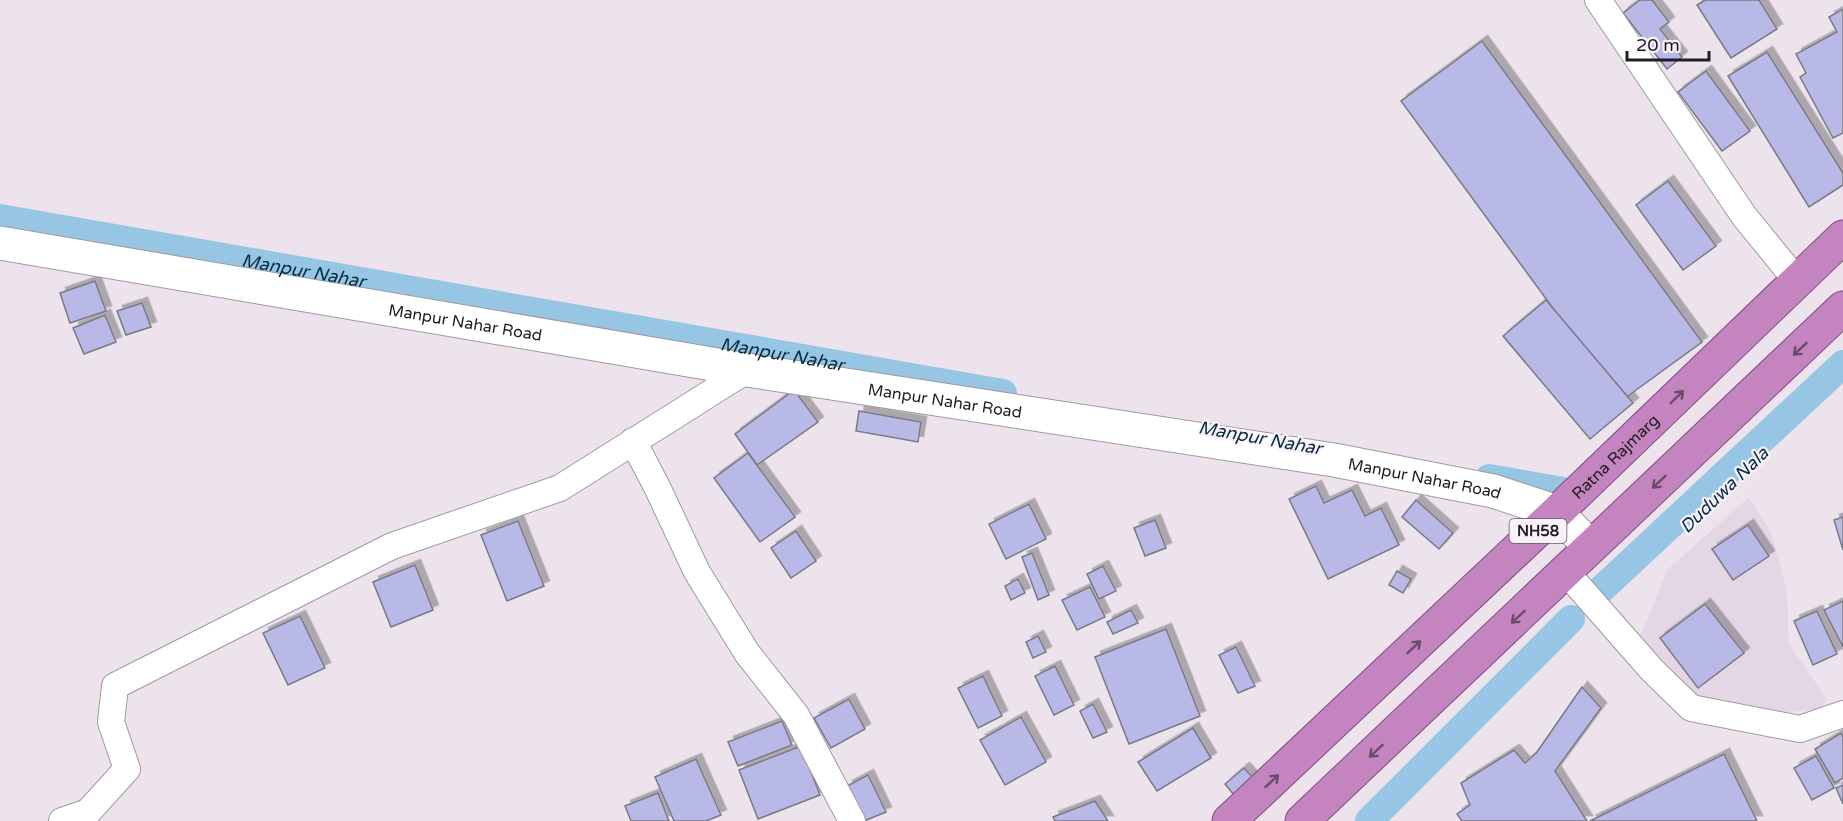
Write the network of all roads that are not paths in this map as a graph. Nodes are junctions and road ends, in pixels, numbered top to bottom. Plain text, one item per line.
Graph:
1 (1598, 0) edge
2 (1843, 237) edge
3 (0, 243) edge
4 (1797, 281) junction
5 (1843, 308) edge
6 (747, 370) junction
7 (633, 441) junction
8 (1557, 512) junction
9 (1590, 547) junction
10 (1566, 573) junction
11 (1843, 714) edge
12 (91, 816) edge
13 (62, 821) edge
14 (852, 821) edge
15 (1229, 821) edge
16 (1302, 821) edge

1 - 4 street
2 - 4 highway, Ratna Rajmarg / NH58
3 - 6 street, Manpur Nahar Road
8 -> 4 highway, Ratna Rajmarg / NH58
5 -> 9 highway, NH58
6 - 7 street
6 - 8 street, Manpur Nahar Road
7 - 12 street
7 - 14 street
8 - 9 street, Manpur Nahar Road
15 -> 8 highway, Ratna Rajmarg / NH58
9 - 10 highway, NH58
10 - 11 street
10 -> 16 highway, NH58
12 - 13 street

